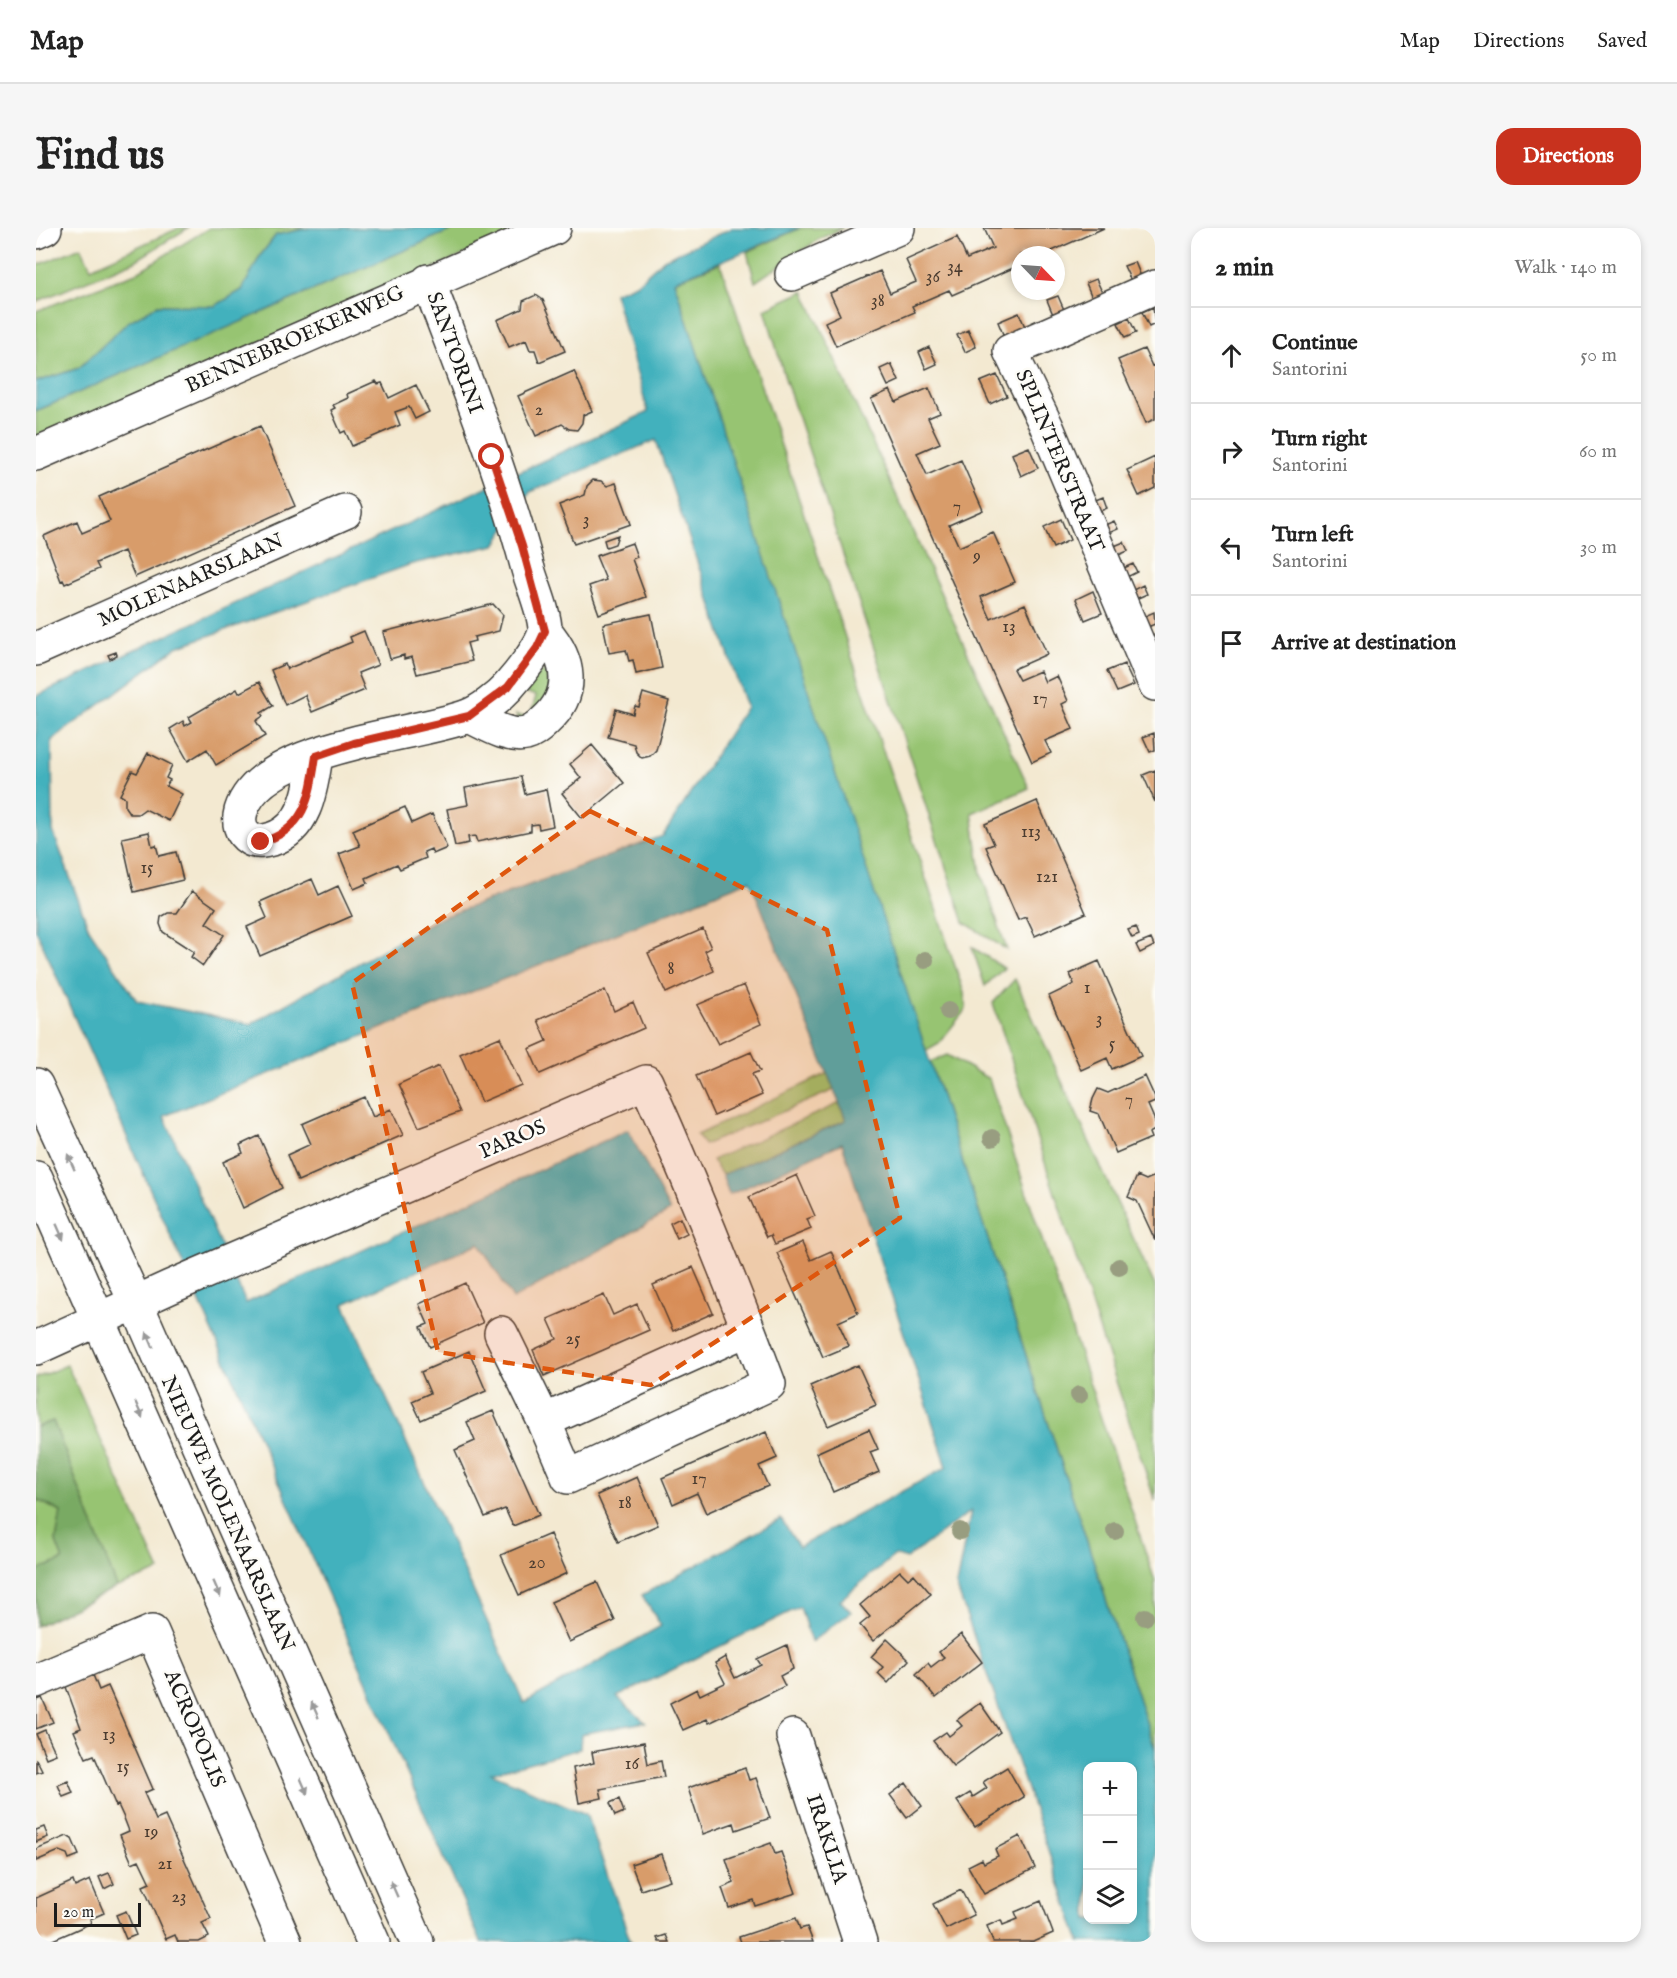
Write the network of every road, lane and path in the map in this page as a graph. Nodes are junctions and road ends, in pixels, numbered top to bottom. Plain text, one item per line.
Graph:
1 (45, 228) edge
2 (554, 228) edge
3 (898, 228) edge
4 (36, 232) edge
5 (792, 274) dead end
6 (428, 282) junction
7 (1155, 287) edge
8 (36, 454) edge
9 (345, 512) dead end
10 (545, 631) junction
11 (36, 649) edge
12 (1155, 684) edge
13 (469, 716) junction
14 (316, 756) dead end
15 (36, 1086) edge
16 (36, 1178) edge
17 (136, 1303) junction
18 (98, 1320) junction
19 (748, 1329) junction
20 (501, 1333) dead end
21 (36, 1348) edge
22 (544, 1420) junction
23 (36, 1681) edge
24 (793, 1736) dead end
25 (285, 1942) edge
26 (373, 1942) edge
27 (417, 1942) edge
28 (860, 1942) edge

1 - 4 street
2 - 6 street, BENNEBROEKERWEG
3 - 5 street
6 - 8 street, BENNEBROEKERWEG
6 - 10 street, SANTORINI
7 - 12 street, SPLINTERSTRAAT
9 - 11 street, MOLENAARSLAAN
10 - 13 street
10 - 13 street, SANTORINI
13 - 14 street
17 -> 15 street, NIEUWE MOLENAARSLAAN
16 -> 18 street, NIEUWE MOLENAARSLAAN
17 - 18 street, PAROS
17 - 19 street, PAROS
27 -> 17 street, NIEUWE MOLENAARSLAAN
18 - 21 street, PAROS
18 -> 26 street, NIEUWE MOLENAARSLAAN
19 - 22 street
19 - 22 street, PAROS
20 - 22 street, PAROS
23 - 25 street, ACROPOLIS
24 - 28 street, IRAKLIA

